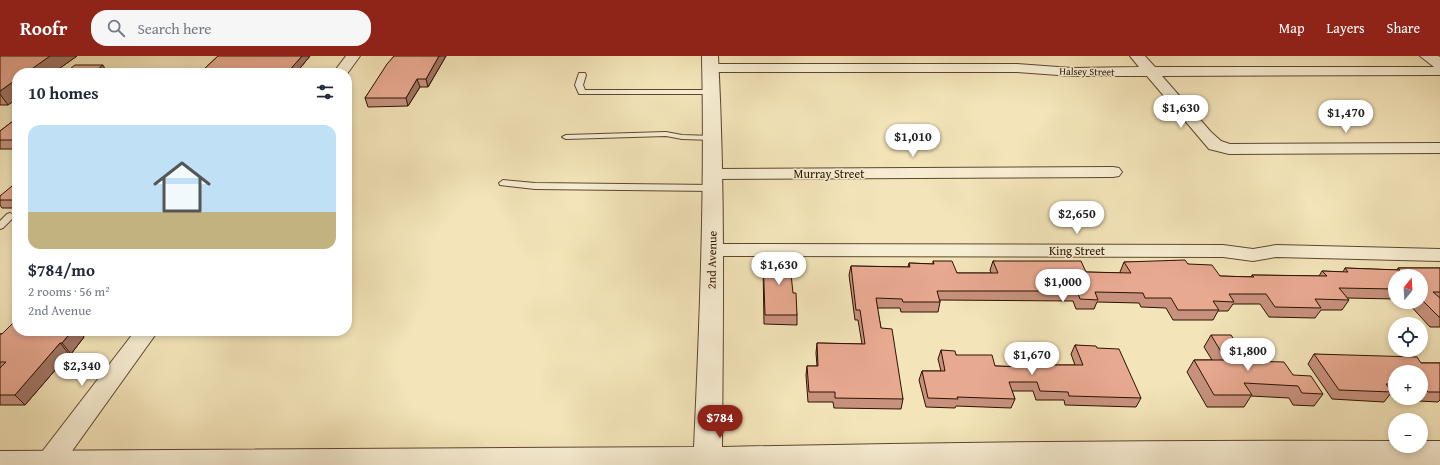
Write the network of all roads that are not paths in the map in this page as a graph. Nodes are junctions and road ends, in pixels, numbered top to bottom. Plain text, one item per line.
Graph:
1 (353, 56) edge
2 (1137, 56) edge
3 (1428, 56) edge
4 (711, 62) edge
5 (1440, 64) edge
6 (344, 68) edge
7 (1440, 71) edge
8 (1150, 72) junction
9 (582, 75) dead end
10 (710, 92) junction
11 (566, 137) dead end
12 (713, 138) junction
13 (1440, 148) edge
14 (1113, 172) dead end
15 (713, 181) junction
16 (503, 183) dead end
17 (10, 216) dead end
18 (0, 226) edge
19 (713, 250) junction
20 (1440, 255) edge
21 (143, 336) edge
22 (1440, 452) edge
23 (1143, 458) edge
24 (1364, 458) edge
25 (922, 459) edge
26 (0, 462) edge
27 (708, 462) edge
28 (372, 463) edge
29 (48, 464) edge

1 - 6 street
2 - 8 street
3 - 5 street
4 - 8 street, Halsey Street
4 - 10 street, 2nd Avenue
7 - 8 street, Halsey Street
8 - 13 street
9 - 10 lane
10 - 12 street, 2nd Avenue
11 - 12 lane
12 - 15 street, 2nd Avenue
14 - 15 street, Murray Street
15 - 16 lane
15 - 19 street, 2nd Avenue
17 - 18 lane
19 - 20 street, King Street
19 - 27 street, 2nd Avenue
21 - 29 street
22 - 24 street
23 - 24 street
23 - 25 street
25 - 27 street
26 - 29 street
27 - 28 street
28 - 29 street

